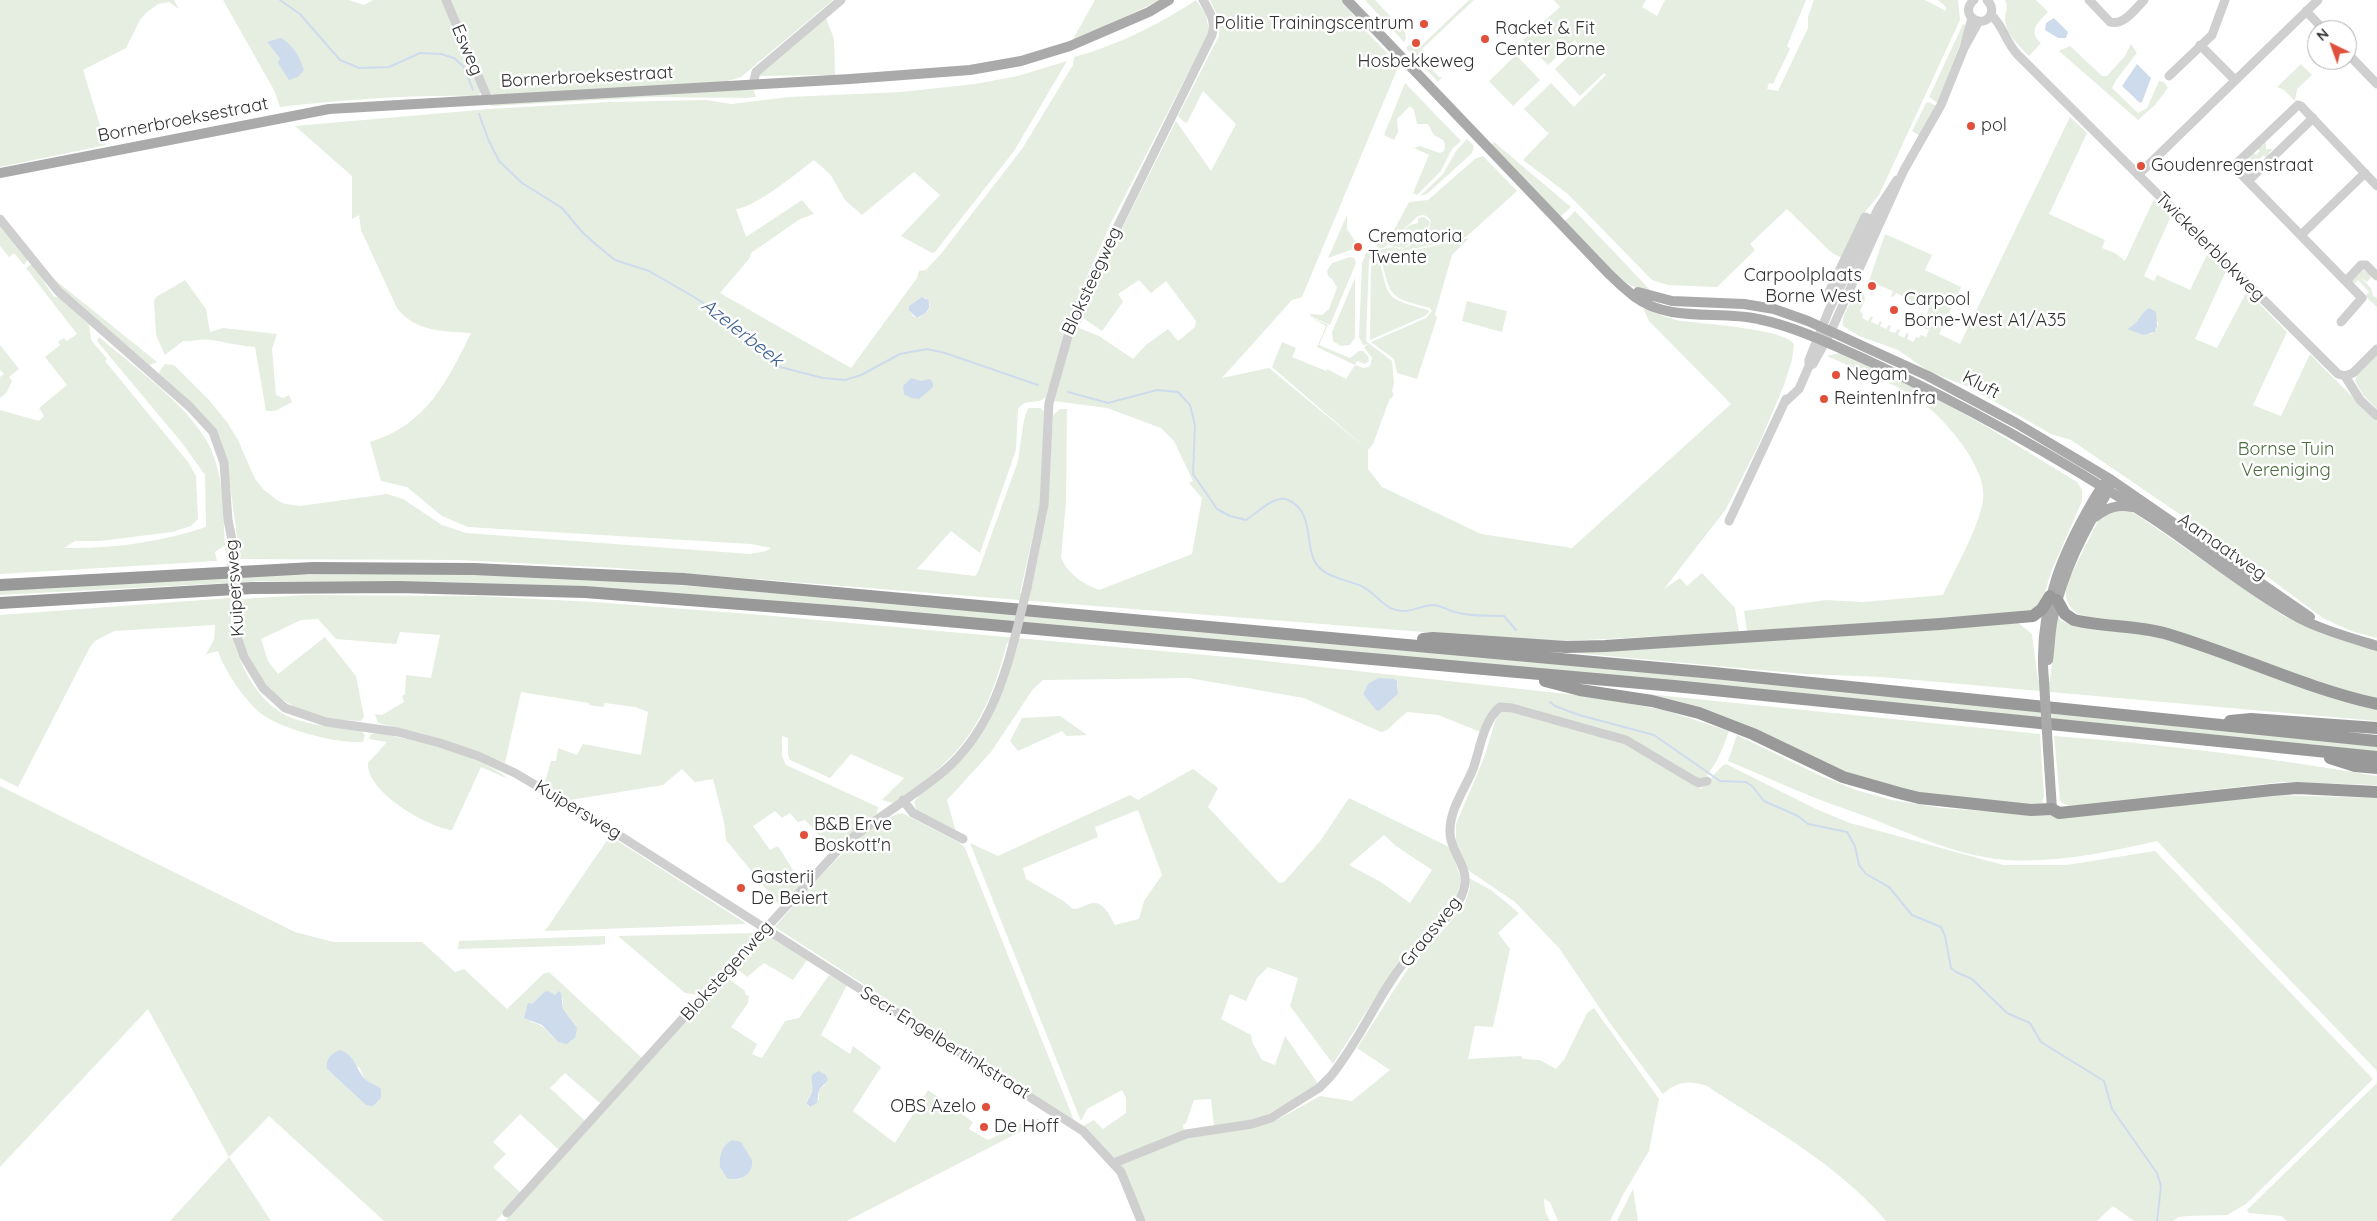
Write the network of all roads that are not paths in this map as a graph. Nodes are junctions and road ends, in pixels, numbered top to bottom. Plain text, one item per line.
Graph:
1 (446, 0) edge
2 (841, 0) edge
3 (1169, 0) edge
4 (1203, 0) edge
5 (1347, 0) edge
6 (1974, 0) edge
7 (1988, 0) edge
8 (2089, 0) edge
9 (2144, 0) edge
10 (2225, 0) edge
11 (2318, 0) edge
12 (2306, 12) junction
13 (1982, 18) junction
14 (2314, 20) edge
15 (2200, 45) junction
16 (2357, 63) edge
17 (2169, 76) dead end
18 (2235, 80) junction
19 (753, 84) junction
20 (2377, 84) edge
21 (488, 99) junction
22 (2313, 118) junction
23 (0, 173) edge
24 (2365, 173) junction
25 (2138, 175) junction
26 (2248, 181) junction
27 (2377, 186) edge
28 (0, 219) edge
29 (1877, 221) junction
30 (2301, 235) junction
31 (2377, 276) edge
32 (1844, 279) junction
33 (2346, 281) junction
34 (1853, 283) junction
35 (1626, 287) junction
36 (1828, 294) dead end
37 (2341, 322) dead end
38 (1826, 329) junction
39 (1821, 340) junction
40 (2377, 349) edge
41 (2345, 376) junction
42 (1790, 392) dead end
43 (1784, 402) junction
44 (2377, 416) edge
45 (2107, 485) junction
46 (2138, 509) junction
47 (1729, 521) dead end
48 (2090, 521) junction
49 (0, 585) edge
50 (2053, 598) junction
51 (0, 604) edge
52 (2328, 629) junction
53 (1014, 641) joint
54 (1398, 643) junction
55 (2377, 646) edge
56 (1506, 672) junction
57 (2377, 704) edge
58 (2200, 723) junction
59 (2377, 728) edge
60 (2377, 740) edge
61 (2302, 749) junction
62 (2377, 757) edge
63 (2377, 768) edge
64 (1706, 781) dead end
65 (2377, 792) edge
66 (903, 800) junction
67 (2052, 810) junction
68 (963, 839) dead end
69 (765, 928) junction
70 (1114, 1163) junction
71 (507, 1213) dead end
72 (1141, 1221) edge

1 - 21 street, Esweg
2 - 19 street
3 - 19 main road, Bornerbroeksestraat
4 - 53 street, Bloksteegweg, bridge
5 - 35 main road
6 - 13 street
7 - 13 street, Twickelerblokweg
8 - 9 street
10 - 15 street
11 - 12 street
12 - 14 street
12 - 18 street
13 - 25 street, Twickelerblokweg
13 - 29 street
15 - 17 street
15 - 18 street
16 - 20 street
18 - 25 street
19 - 21 main road, Bornerbroeksestraat
21 - 23 main road, Bornerbroeksestraat
22 - 24 street
22 - 26 street
22 - 26 street
24 - 27 street
24 - 30 street
25 - 41 street, Twickelerblokweg
26 - 30 street
28 - 69 street, Kuipersweg, bridge
29 - 32 street
29 - 34 street
29 - 36 street
30 - 33 street
31 - 33 street
32 - 34 street
32 - 38 street
33 - 37 street
34 - 38 street
35 - 38 main road
35 - 39 main road
38 - 39 street
38 - 45 main road, Kluft
39 - 43 street
39 - 45 main road, Kluft
40 - 41 street
41 - 44 street, Twickelerblokweg
42 - 43 street
43 - 47 street
45 - 46 main road, Aamaatweg
45 - 48 main road
45 - 50 main road
45 - 52 main road, Aamaatweg
46 - 48 main road
46 - 52 main road, Aamaatweg
48 - 50 main road
49 - 54 highway
50 - 54 highway
50 - 57 highway
50 - 67 main road, bridge
51 - 56 highway
52 - 55 main road, Aamaatweg
53 - 66 street, Blokstegenweg
54 - 58 highway
56 - 61 highway
56 - 67 highway
58 - 59 highway
58 - 60 highway
61 - 62 highway
61 - 63 highway
64 - 70 street, Graasweg
65 - 67 highway
66 - 68 street
66 - 69 street, Blokstegenweg
69 - 70 street, Secr. Engelbertinkstraat
69 - 71 street, Blokstegenweg
70 - 72 street, Secr. Engelbertinkstraat

